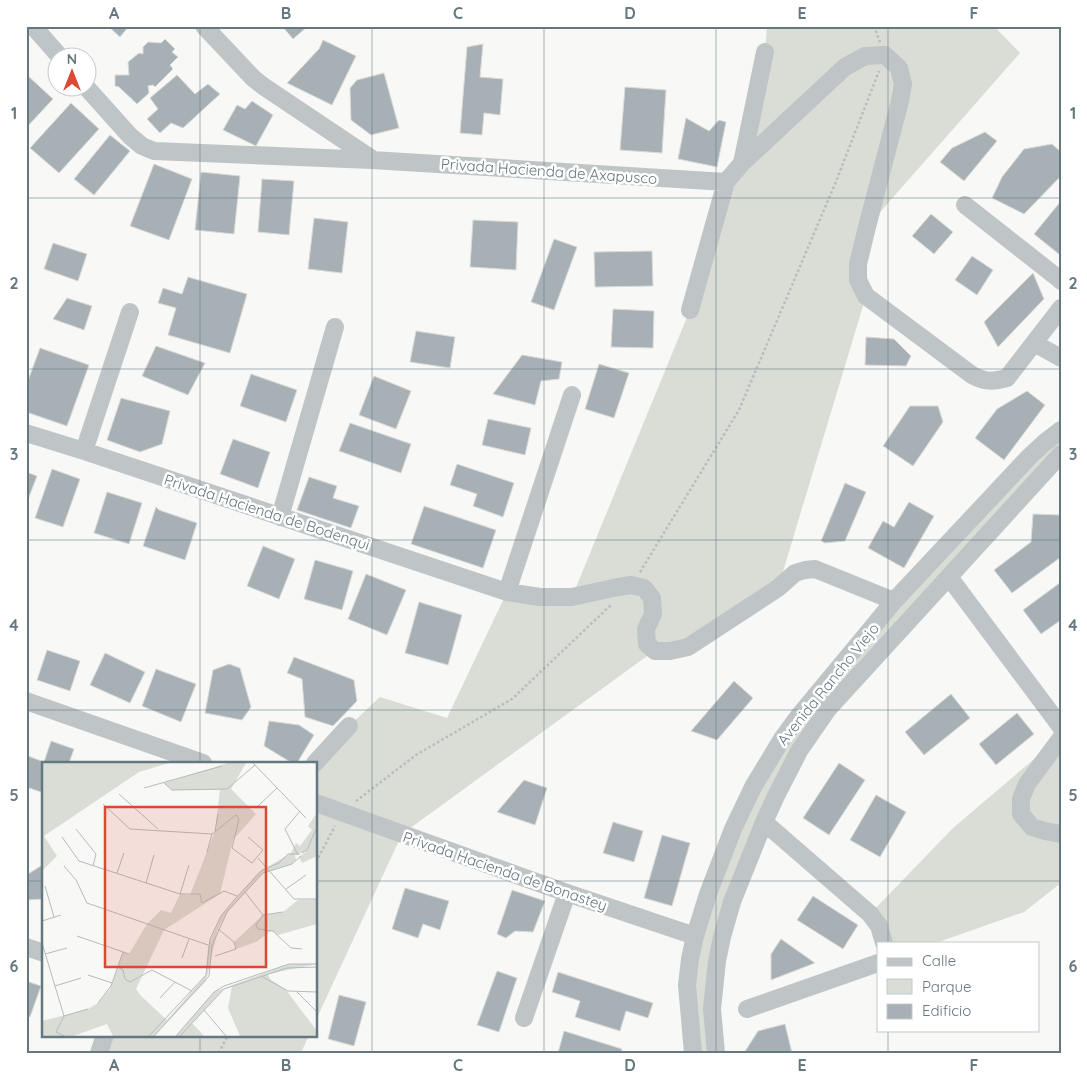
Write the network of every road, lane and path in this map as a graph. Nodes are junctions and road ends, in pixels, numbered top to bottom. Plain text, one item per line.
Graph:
1 (33, 26) edge
2 (204, 26) edge
3 (874, 26) edge
4 (52, 48) edge
5 (765, 52) dead end
6 (884, 55) junction
7 (96, 98) edge
8 (372, 160) junction
9 (742, 163) junction
10 (726, 182) junction
11 (965, 205) dead end
12 (1061, 282) edge
13 (1061, 308) edge
14 (690, 310) dead end
15 (130, 312) dead end
16 (335, 327) dead end
17 (1034, 343) junction
18 (1061, 358) edge
19 (572, 395) dead end
20 (1061, 430) edge
21 (26, 432) edge
22 (84, 451) junction
23 (1061, 454) edge
24 (280, 516) junction
25 (948, 544) junction
26 (966, 558) junction
27 (949, 577) junction
28 (631, 586) junction
29 (507, 592) junction
30 (894, 602) junction
31 (871, 629) junction
32 (888, 643) junction
33 (26, 701) edge
34 (349, 726) dead end
35 (1061, 727) edge
36 (1061, 738) edge
37 (200, 762) edge
38 (316, 762) edge
39 (318, 804) edge
40 (342, 812) junction
41 (764, 822) junction
42 (1061, 834) edge
43 (318, 858) edge
44 (567, 893) junction
45 (695, 936) junction
46 (884, 942) edge
47 (26, 947) edge
48 (42, 952) edge
49 (690, 959) junction
50 (717, 961) junction
51 (877, 963) edge
52 (747, 1009) dead end
53 (524, 1018) dead end
54 (105, 1036) edge
55 (228, 1036) edge
56 (99, 1053) edge
57 (219, 1053) edge
58 (694, 1053) edge
59 (716, 1053) edge

1 - 4 street
2 - 8 street
3 - 6 path
5 - 9 street
6 - 9 street
6 - 17 street
6 - 28 path
7 - 8 street, Privada Hacienda de Axapusco
8 - 10 street, Privada Hacienda de Axapusco
9 - 10 street
10 - 14 street
11 - 12 street
13 - 17 street
15 - 22 street
16 - 24 street, Privada Hacienda de Bodenqui
17 - 18 street
19 - 29 street
20 - 25 street, Avenida Rancho Viejo
21 - 22 street, Privada Hacienda de Bodenqui
22 - 24 street, Privada Hacienda de Bodenqui
23 - 26 street, Avenida Rancho Viejo
24 - 29 street, Privada Hacienda de Bodenqui
25 - 26 street
25 - 30 street, Avenida Rancho Viejo
26 - 27 street, Avenida Rancho Viejo
27 - 32 street, Avenida Rancho Viejo
27 - 35 street
28 - 29 street, Privada Hacienda de Bodenqui
28 - 30 street
28 - 40 path
30 - 31 street, Avenida Rancho Viejo
31 - 32 street
31 - 45 street, Avenida Rancho Viejo
32 - 41 street, Avenida Rancho Viejo
33 - 37 street
34 - 38 street
36 - 42 street
39 - 40 street, Privada Hacienda de Bonastey
40 - 43 path
40 - 44 street, Privada Hacienda de Bonastey
41 - 46 street
41 - 50 street, Avenida Rancho Viejo
44 - 45 street, Privada Hacienda de Bonastey
44 - 53 street
45 - 49 street, Avenida Rancho Viejo
47 - 48 street
49 - 50 street
49 - 58 street, Avenida Rancho Viejo
50 - 59 street, Avenida Rancho Viejo
51 - 52 street
54 - 56 street
55 - 57 path

